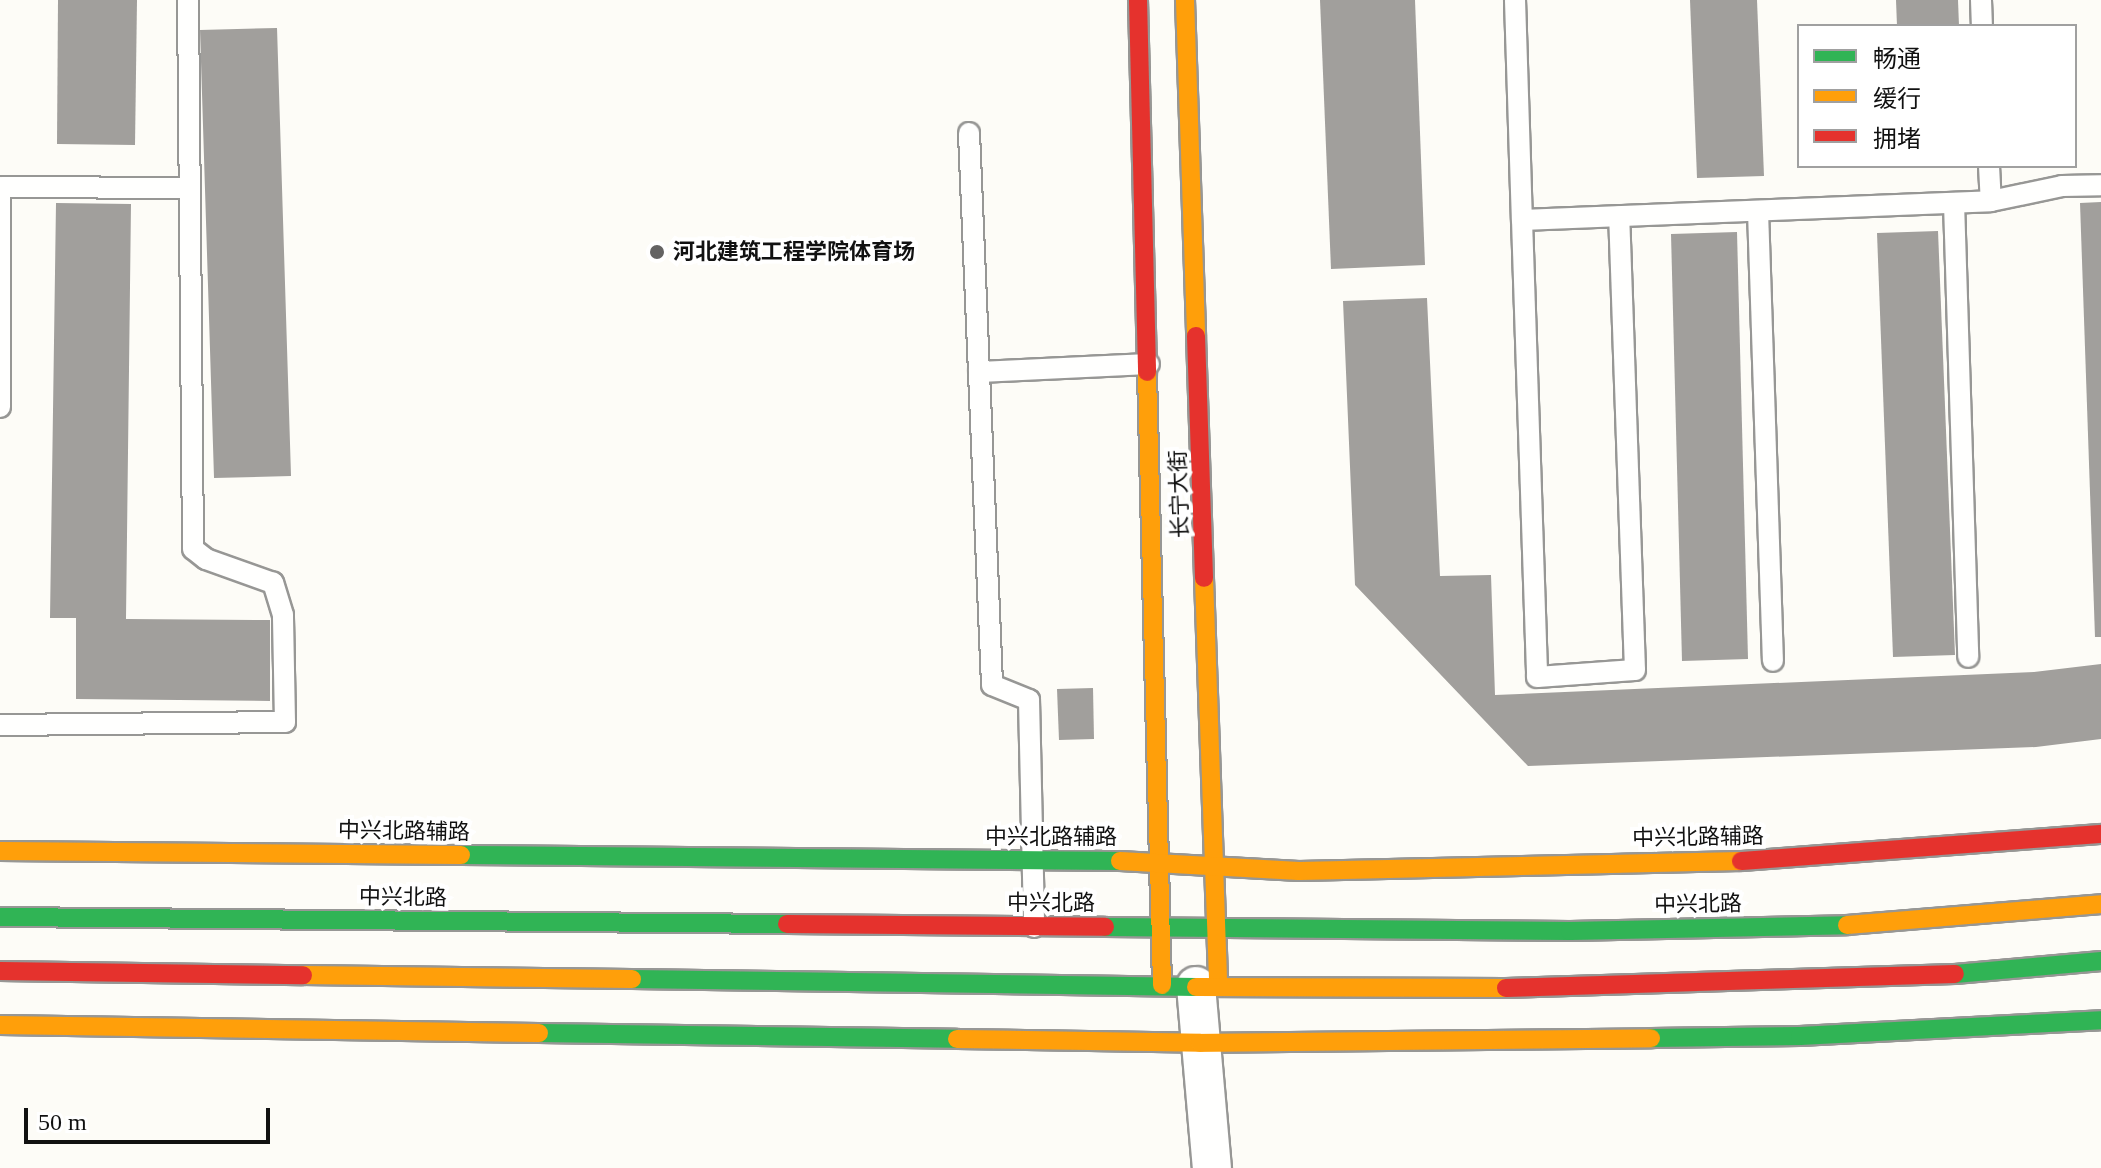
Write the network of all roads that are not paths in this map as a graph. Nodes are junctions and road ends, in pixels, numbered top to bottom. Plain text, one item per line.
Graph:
1 (188, 0) edge
2 (1138, 0) edge
3 (1185, 0) edge
4 (1515, 0) edge
5 (1981, 0) edge
6 (1982, 24) edge
7 (969, 133) dead end
8 (1989, 168) edge
9 (2101, 185) edge
10 (1, 187) edge
11 (189, 188) junction
12 (1991, 201) junction
13 (1954, 203) junction
14 (1758, 211) junction
15 (1619, 216) junction
16 (1522, 220) junction
17 (1149, 364) junction
18 (979, 372) junction
19 (0, 407) edge
20 (1968, 657) dead end
21 (1773, 661) dead end
22 (0, 725) edge
23 (2101, 834) edge
24 (0, 851) edge
25 (1033, 860) junction
26 (1161, 863) junction
27 (1216, 865) junction
28 (2101, 904) edge
29 (0, 917) edge
30 (1034, 927) junction
31 (1162, 928) junction
32 (1218, 928) junction
33 (2101, 961) edge
34 (0, 971) edge
35 (1192, 986) junction
36 (2101, 1020) edge
37 (0, 1025) edge
38 (1200, 1043) junction
39 (1212, 1168) edge

1 - 11 lane
2 - 17 main road, 长宁大街
3 - 27 main road, 长宁大街
4 - 16 lane
5 - 6 lane
7 - 18 lane
8 - 12 lane
9 - 12 lane
10 - 11 lane
10 - 19 lane
11 - 22 lane
12 - 13 lane
13 - 14 lane
13 - 20 lane
14 - 15 lane
14 - 21 lane
15 - 16 lane
15 - 16 lane
17 - 18 lane
17 - 26 main road, 长宁大街
18 - 25 lane
23 - 27 main road, 中兴北路辅路
24 - 25 main road, 中兴北路辅路
25 - 26 main road, 中兴北路辅路
25 - 30 lane
26 - 27 main road, 中兴北路辅路
26 - 31 main road, 长宁大街
27 - 32 main road, 长宁大街
28 - 32 main road, 中兴北路
29 - 30 main road, 中兴北路
30 - 31 main road, 中兴北路
31 - 32 main road, 中兴北路
31 - 35 main road, 长宁大街
32 - 35 main road, 长宁大街
33 - 35 main road
34 - 35 main road
35 - 38 street
36 - 38 main road
37 - 38 main road
38 - 39 street

